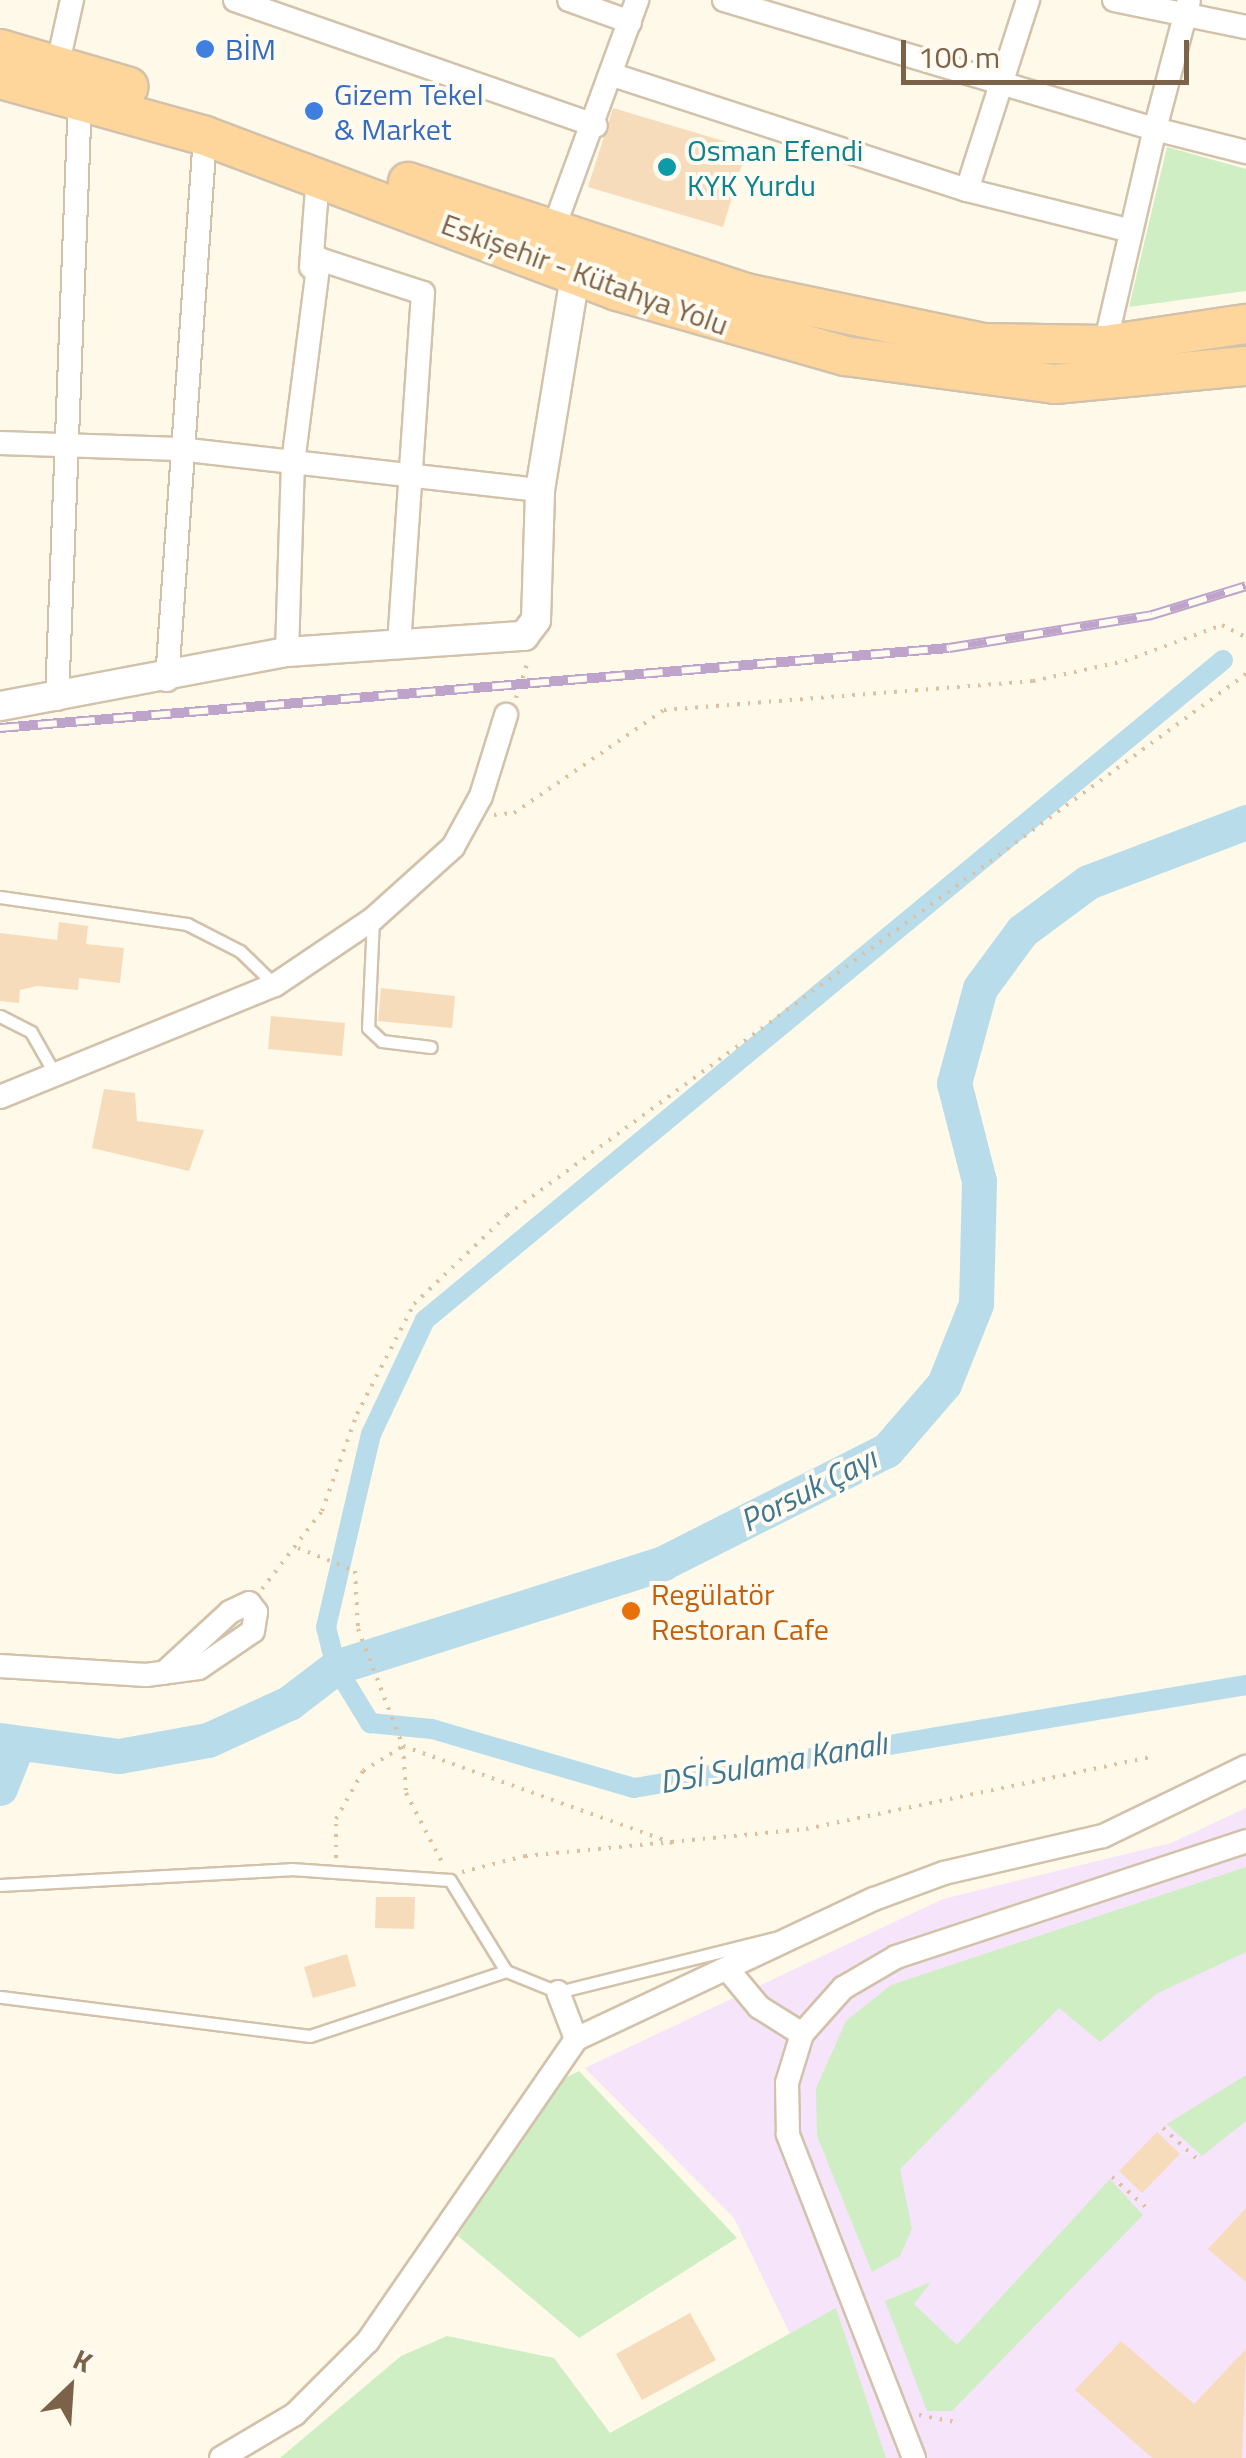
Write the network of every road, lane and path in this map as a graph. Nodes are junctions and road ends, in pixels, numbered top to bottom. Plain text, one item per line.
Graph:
1 (72, 0) edge
2 (235, 0) edge
3 (569, 0) edge
4 (724, 0) edge
5 (1028, 0) edge
6 (1114, 0) edge
7 (1187, 9) edge
8 (633, 11) edge
9 (1246, 28) edge
10 (0, 49) edge
11 (58, 63) junction
12 (613, 75) junction
13 (0, 79) edge
14 (1002, 83) junction
15 (80, 98) junction
16 (596, 126) junction
17 (1155, 130) junction
18 (205, 136) junction
19 (1246, 152) edge
20 (318, 176) junction
21 (967, 190) junction
22 (553, 230) junction
23 (1131, 231) junction
24 (311, 266) junction
25 (576, 270) junction
26 (1246, 324) edge
27 (1104, 345) junction
28 (1246, 366) edge
29 (0, 443) edge
30 (69, 448) junction
31 (179, 448) junction
32 (292, 464) junction
33 (412, 477) junction
34 (540, 490) junction
35 (536, 620) junction
36 (1246, 637) edge
37 (399, 644) junction
38 (287, 652) junction
39 (1246, 674) edge
40 (167, 680) junction
41 (57, 699) junction
42 (0, 706) edge
43 (506, 716) joint
44 (474, 807) junction
45 (0, 897) edge
46 (373, 919) junction
47 (276, 985) junction
48 (0, 1016) edge
49 (431, 1047) dead end
50 (56, 1076) junction
51 (0, 1097) edge
52 (298, 1548) junction
53 (249, 1603) joint
54 (0, 1666) edge
55 (403, 1746) junction
56 (1151, 1757) dead end
57 (1246, 1767) edge
58 (1246, 1841) edge
59 (679, 1846) junction
60 (336, 1870) junction
61 (450, 1880) junction
62 (0, 1885) edge
63 (807, 1931) junction
64 (506, 1971) junction
65 (730, 1972) junction
66 (558, 1992) junction
67 (0, 1997) edge
68 (802, 2034) junction
69 (576, 2038) junction
70 (1163, 2128) dead end
71 (1198, 2160) dead end
72 (1112, 2177) dead end
73 (1149, 2210) dead end
74 (913, 2404) dead end
75 (956, 2422) dead end
76 (220, 2458) edge
77 (914, 2458) edge

1 - 11 street
2 - 16 street
3 - 8 street
4 - 14 street
5 - 14 street
6 - 7 street
7 - 9 street
7 - 17 street
8 - 12 street
10 - 11 highway, Eskişehir - Kütahya Yolu
11 - 22 highway, Eskişehir - Kütahya Yolu
12 - 16 street
12 - 21 street
13 - 15 highway, Eskişehir - Kütahya Yolu
14 - 17 street
14 - 21 street
15 - 18 highway, Eskişehir - Kütahya Yolu
15 - 30 street
16 - 22 street
17 - 19 street
17 - 23 street
18 - 20 highway, Eskişehir - Kütahya Yolu
18 - 31 street
20 - 24 street
20 - 25 highway, Eskişehir - Kütahya Yolu
21 - 23 street
22 - 27 highway, Eskişehir - Kütahya Yolu
23 - 27 street
24 - 32 street
24 - 33 street
25 - 28 highway, Eskişehir - Kütahya Yolu
25 - 34 street
26 - 27 highway, Eskişehir - Kütahya Yolu
29 - 30 street
30 - 31 street
30 - 41 street
31 - 32 street
31 - 40 street
32 - 33 street
32 - 38 street
33 - 34 street
33 - 37 street
34 - 35 street
35 - 37 street
35 - 43 path
36 - 44 path
37 - 38 street
38 - 40 street
39 - 52 path
40 - 41 street
41 - 42 street
43 - 44 street
44 - 46 street
45 - 47 lane
46 - 47 street
46 - 49 lane
47 - 50 street
48 - 50 lane
50 - 51 street
52 - 53 path
52 - 55 path
53 - 54 street
55 - 59 path
55 - 60 path
55 - 61 path
56 - 59 path
57 - 63 street
58 - 68 street
59 - 61 path
60 - 61 lane
60 - 62 lane
61 - 64 lane
63 - 65 street
63 - 66 lane
64 - 66 lane
64 - 67 lane
65 - 68 street
65 - 69 street
66 - 69 street
68 - 77 street
69 - 76 street
70 - 71 path
72 - 73 path
74 - 75 path

